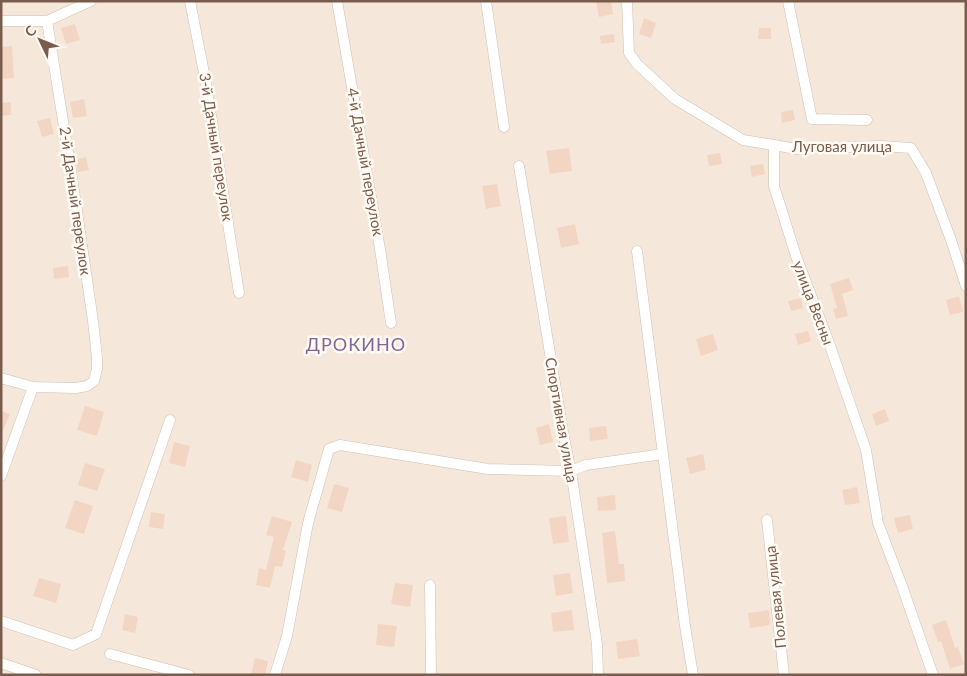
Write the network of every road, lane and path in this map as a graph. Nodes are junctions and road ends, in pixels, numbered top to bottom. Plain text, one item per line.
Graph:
1 (91, 1) edge
2 (190, 1) edge
3 (338, 1) edge
4 (486, 1) edge
5 (627, 1) edge
6 (788, 1) edge
7 (1, 21) edge
8 (47, 21) junction
9 (867, 120) dead end
10 (504, 127) dead end
11 (774, 145) junction
12 (519, 166) dead end
13 (637, 251) dead end
14 (966, 286) edge
15 (239, 293) dead end
16 (391, 323) dead end
17 (1, 378) edge
18 (33, 387) junction
19 (170, 420) dead end
20 (663, 454) junction
21 (571, 471) junction
22 (1, 476) edge
23 (768, 520) dead end
24 (430, 585) dead end
25 (1, 621) edge
26 (110, 654) dead end
27 (1, 663) edge
28 (36, 675) edge
29 (188, 675) edge
30 (275, 675) edge
31 (431, 675) edge
32 (598, 675) edge
33 (693, 675) edge
34 (784, 675) edge
35 (933, 675) edge

1 - 8 street
2 - 15 street, 3-й Дачный переулок
3 - 16 street, 4-й Дачный переулок
4 - 10 street
5 - 11 street
6 - 9 street
7 - 8 street
8 - 18 street, 2-й Дачный переулок
11 - 14 street, Луговая улица
11 - 35 street, улица Весны
12 - 21 street, Спортивная улица
13 - 20 street
17 - 18 street
18 - 22 street
19 - 25 street
20 - 21 street
20 - 33 street
21 - 30 street
21 - 32 street, Спортивная улица
23 - 34 street, Полевая улица
24 - 31 street
26 - 29 street
27 - 28 street

